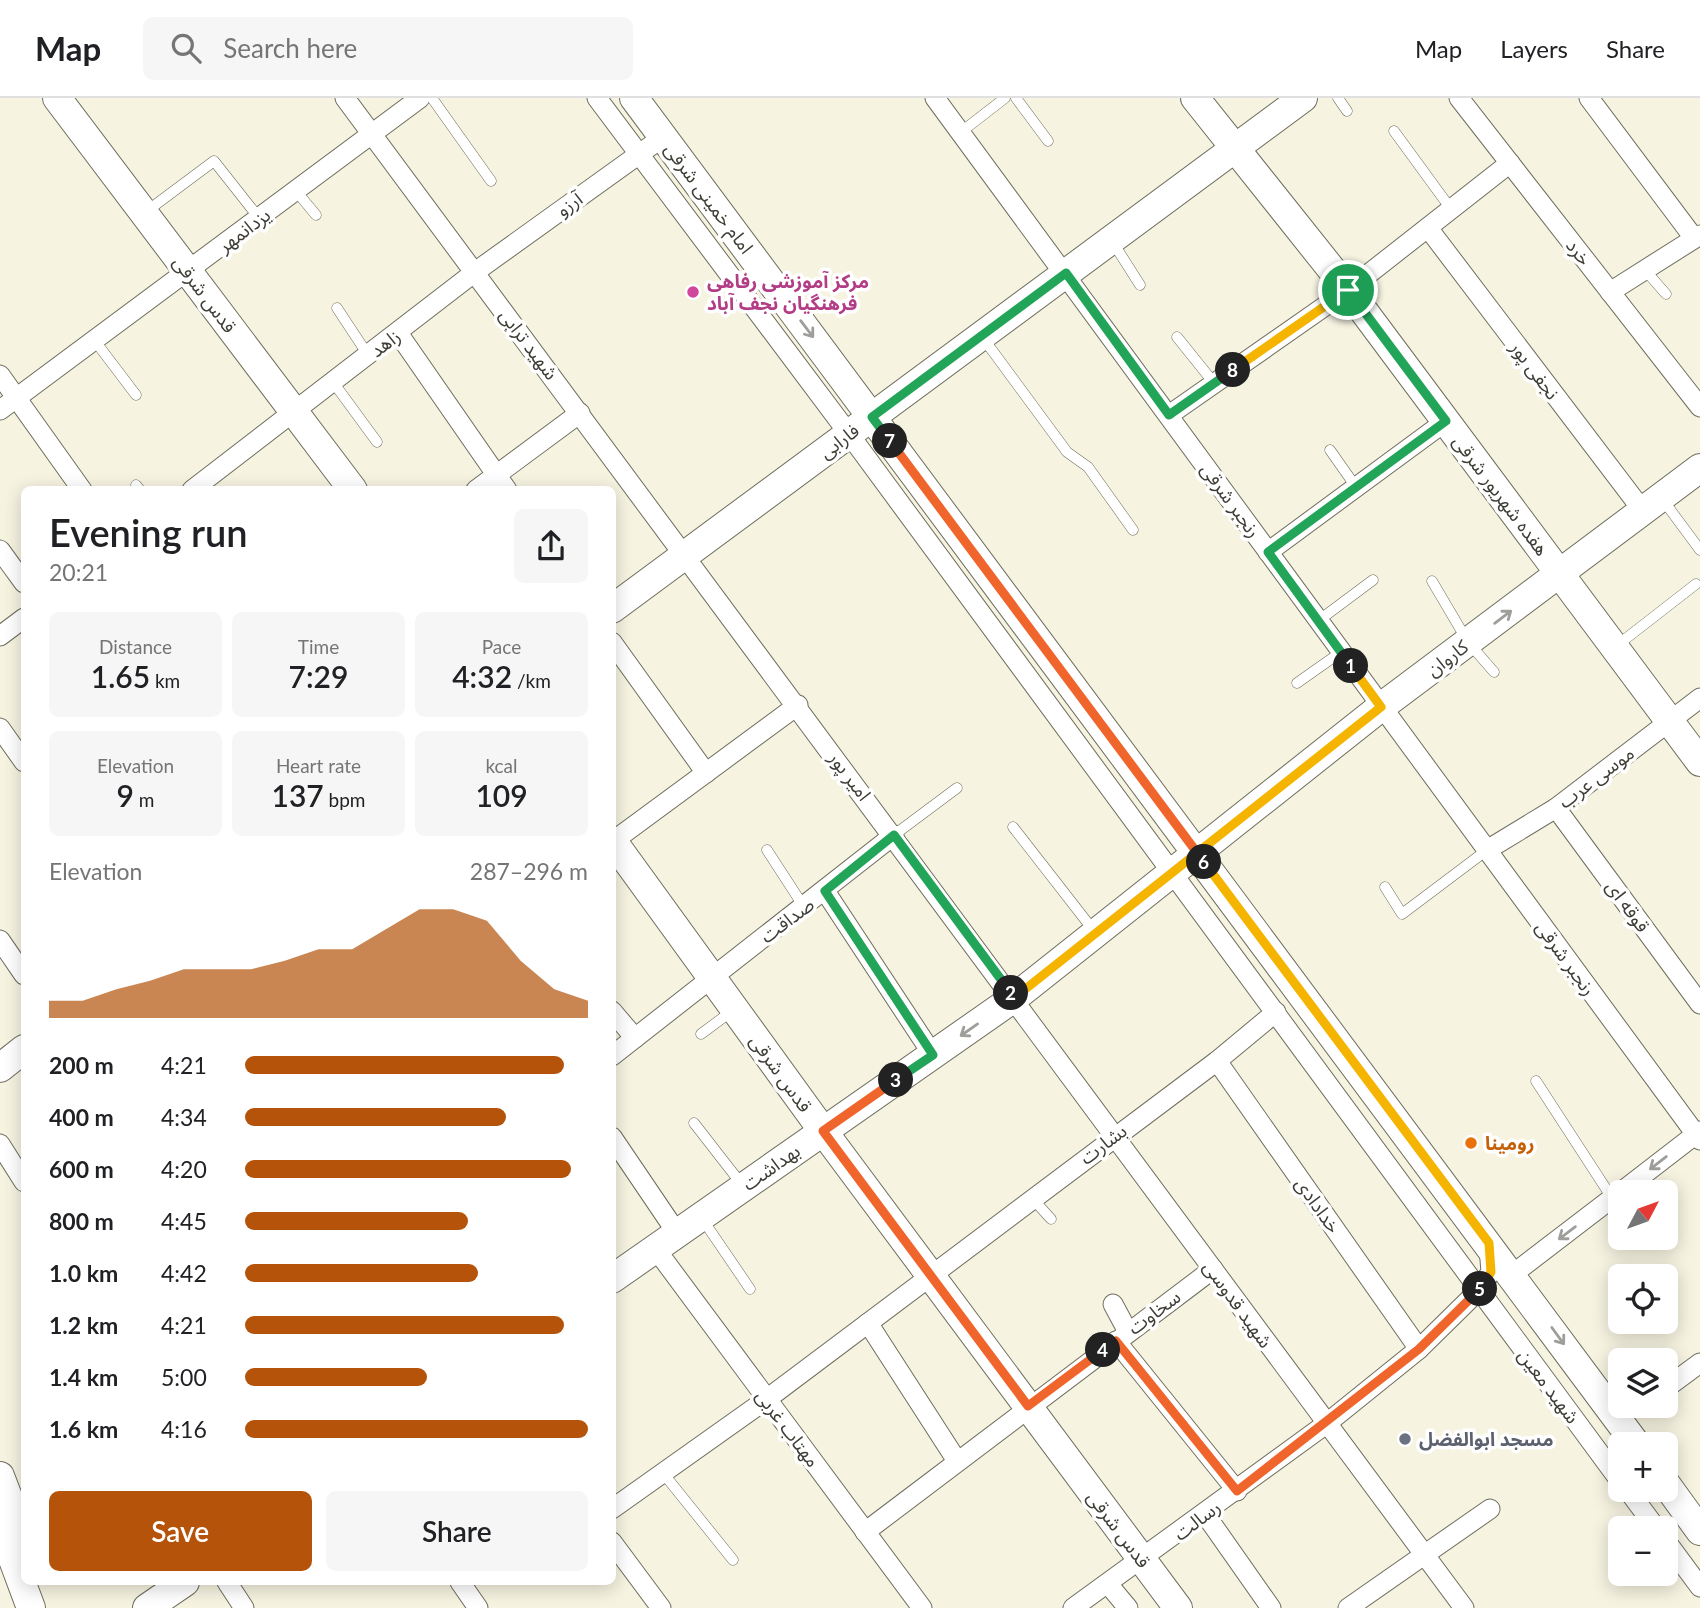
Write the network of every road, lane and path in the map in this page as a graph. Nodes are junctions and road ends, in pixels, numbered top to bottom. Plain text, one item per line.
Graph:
1 (57, 98) edge
2 (345, 98) edge
3 (432, 98) edge
4 (597, 98) edge
5 (634, 98) edge
6 (935, 98) edge
7 (1005, 98) edge
8 (1016, 98) edge
9 (1195, 98) edge
10 (1338, 98) edge
11 (1459, 98) edge
12 (1589, 98) edge
13 (411, 101) edge
14 (1294, 101) edge
15 (1347, 111) dead end
16 (1394, 131) dead end
17 (961, 132) junction
18 (371, 134) junction
19 (663, 136) junction
20 (1048, 141) dead end
21 (1234, 150) junction
22 (639, 153) junction
23 (1510, 163) junction
24 (491, 181) dead end
25 (296, 191) junction
26 (1451, 209) junction
27 (144, 214) junction
28 (316, 215) dead end
29 (259, 219) junction
30 (1428, 228) junction
31 (1697, 237) edge
32 (1112, 240) junction
33 (1645, 270) junction
34 (475, 272) junction
35 (188, 273) junction
36 (1066, 273) junction
37 (1140, 285) dead end
38 (1348, 290) junction
39 (1610, 292) junction
40 (1666, 294) dead end
41 (337, 308) dead end
42 (398, 333) junction
43 (981, 336) junction
44 (1177, 337) dead end
45 (95, 341) junction
46 (369, 355) junction
47 (0, 375) edge
48 (333, 382) junction
49 (1214, 383) junction
50 (136, 395) dead end
51 (17, 398) junction
52 (1700, 407) edge
53 (0, 410) edge
54 (293, 412) junction
55 (580, 413) junction
56 (1169, 415) junction
57 (872, 417) junction
58 (1446, 421) junction
59 (849, 434) junction
60 (377, 442) dead end
61 (1330, 450) dead end
62 (1700, 468) edge
63 (502, 483) edge
64 (79, 486) edge
65 (197, 486) edge
66 (350, 486) edge
67 (1356, 488) junction
68 (1652, 505) junction
69 (1133, 530) dead end
70 (0, 550) edge
71 (1700, 550) edge
72 (1268, 552) junction
73 (686, 555) junction
74 (1560, 574) junction
75 (21, 579) edge
76 (1373, 580) dead end
77 (1432, 581) dead end
78 (1696, 584) dead end
79 (616, 606) edge
80 (21, 620) edge
81 (1318, 621) junction
82 (0, 636) edge
83 (1468, 642) junction
84 (616, 648) edge
85 (1615, 648) junction
86 (1341, 652) junction
87 (1494, 672) dead end
88 (1297, 682) dead end
89 (1700, 698) edge
90 (798, 705) junction
91 (1381, 707) junction
92 (1670, 721) junction
93 (0, 728) edge
94 (21, 758) edge
95 (1700, 762) edge
96 (706, 773) junction
97 (957, 788) dead end
98 (1556, 808) junction
99 (1013, 827) dead end
100 (894, 835) junction
101 (616, 839) edge
102 (616, 845) edge
103 (766, 850) dead end
104 (1487, 850) junction
105 (1198, 855) junction
106 (1174, 874) junction
107 (1385, 887) dead end
108 (825, 891) junction
109 (804, 907) junction
110 (1096, 934) junction
111 (0, 940) edge
112 (21, 971) edge
113 (712, 978) junction
114 (1014, 998) junction
115 (1700, 1004) edge
116 (735, 1009) junction
117 (1276, 1012) junction
118 (616, 1016) edge
119 (701, 1034) dead end
120 (635, 1038) junction
121 (21, 1051) edge
122 (616, 1053) edge
123 (933, 1055) junction
124 (1217, 1061) junction
125 (0, 1068) edge
126 (1536, 1081) dead end
127 (694, 1123) dead end
128 (823, 1131) junction
129 (1115, 1135) junction
130 (1699, 1135) edge
131 (0, 1144) edge
132 (616, 1145) edge
133 (21, 1177) edge
134 (1608, 1180) edge
135 (1637, 1180) edge
136 (744, 1186) junction
137 (1032, 1198) junction
138 (1608, 1203) edge
139 (700, 1216) junction
140 (1051, 1219) dead end
141 (666, 1241) junction
142 (1489, 1243) junction
143 (1213, 1269) junction
144 (616, 1276) edge
145 (930, 1276) junction
146 (1520, 1284) junction
147 (750, 1289) dead end
148 (1478, 1291) junction
149 (1113, 1304) dead end
150 (868, 1323) junction
151 (1122, 1336) junction
152 (1419, 1349) junction
153 (1700, 1363) edge
154 (1678, 1379) edge
155 (767, 1399) junction
156 (1028, 1406) junction
157 (1326, 1424) junction
158 (1627, 1432) edge
159 (957, 1461) junction
160 (1608, 1465) edge
161 (663, 1473) junction
162 (0, 1476) edge
163 (1237, 1491) junction
164 (1678, 1501) edge
165 (616, 1506) edge
166 (1490, 1509) dead end
167 (1205, 1514) junction
168 (17, 1526) edge
169 (865, 1531) junction
170 (1700, 1531) edge
171 (616, 1547) edge
172 (21, 1549) edge
173 (1425, 1555) junction
174 (1678, 1557) edge
175 (733, 1560) dead end
176 (1143, 1560) junction
177 (1108, 1584) junction
178 (27, 1585) edge
179 (42, 1585) edge
180 (179, 1585) edge
181 (229, 1585) edge
182 (462, 1585) edge
183 (1700, 1587) edge
184 (1351, 1607) edge
185 (31, 1608) edge
186 (51, 1608) edge
187 (147, 1608) edge
188 (244, 1608) edge
189 (478, 1608) edge
190 (661, 1608) edge
191 (922, 1608) edge
192 (1073, 1608) edge
193 (1128, 1608) edge
194 (1178, 1608) edge
195 (1271, 1608) edge
196 (1464, 1608) edge

1 - 27 street, قدس شرقی
2 - 18 street, شهید ترابی
3 - 24 lane
4 - 22 street, شهید معین
5 - 19 street, امام خمینی شرقی
6 - 17 street, رنجبر شرقی
7 - 17 lane
8 - 20 lane
9 - 21 street, هفده شهریور شرقی
10 - 15 lane
11 - 23 street, خرد
12 - 31 street
13 - 18 street, یزدانمهر
14 - 21 street, فارابی
16 - 26 lane
17 - 36 street, رنجبر شرقی
18 - 25 street, یزدانمهر
18 - 34 street, شهید ترابی
19 - 22 street, آرزو
19 -> 57 street, امام خمینی شرقی
21 - 32 street, فارابی
21 - 38 street, هفده شهریور شرقی
22 - 34 street, آرزو
22 - 59 street, شهید معین
23 - 26 street
23 - 39 street, خرد
25 - 28 lane
25 - 29 street, یزدانمهر
26 - 30 street
27 - 29 lane
27 - 35 street, قدس شرقی
29 - 35 street, یزدانمهر
30 - 38 street
30 - 68 street, نجفی پور
31 - 33 street
32 - 36 street, فارابی
32 - 37 lane
33 - 39 street
33 - 40 lane
34 - 42 street, زاهد
34 - 55 street, شهید ترابی
35 - 45 street, یزدانمهر
35 - 54 street, قدس شرقی
36 - 43 street, فارابی
36 - 56 street, رنجبر شرقی
38 - 49 street
38 - 58 street, هفده شهریور شرقی
39 - 52 street, خرد
41 - 46 lane
42 - 46 street, زاهد
42 - 63 street
43 - 57 street, فارابی
43 - 69 lane
44 - 49 lane
45 - 50 lane
45 - 51 street, یزدانمهر
46 - 48 street, زاهد
47 - 51 street
48 - 54 street, زاهد
48 - 60 lane
49 - 56 street
51 - 53 street, یزدانمهر
51 - 64 street
54 - 65 street, زاهد
54 - 66 street, قدس شرقی
55 - 63 street
55 - 73 street, شهید ترابی
56 - 72 street, رنجبر شرقی
57 - 59 street, فارابی
57 - 105 street, امام خمینی شرقی
58 - 67 street
58 - 74 street, هفده شهریور شرقی
59 - 73 street, فارابی
59 - 106 street, شهید معین
61 - 67 lane
62 - 68 street, کاروان
67 - 72 street
68 - 71 lane
68 - 74 street, کاروان
70 - 75 street
72 - 81 street, رنجبر شرقی
73 - 79 street, فارابی
73 - 90 street, امیر پور
83 -> 74 street, کاروان
74 - 85 street, هفده شهریور شرقی
76 - 81 lane
77 - 83 lane
78 - 85 lane
80 - 82 street
81 - 86 street, رنجبر شرقی
83 - 87 lane
83 - 91 street, کاروان
84 - 96 street
85 - 92 street, هفده شهریور شرقی
86 - 88 lane
86 - 91 street, رنجبر شرقی
89 - 92 street, موسی عرب
90 - 96 street
90 - 100 street, امیر پور
91 - 104 street, رنجبر شرقی
91 - 105 street, کاروان
92 - 95 street, هفده شهریور شرقی
92 - 98 street, موسی عرب
93 - 94 street
96 - 101 street
97 - 100 lane
98 - 104 street, موسی عرب
98 - 115 street, قوقه ای
99 - 110 lane
100 - 108 street, صداقت
100 - 114 street, امیر پور
102 - 113 street, قدس شرقی
103 - 109 lane
104 - 107 lane
104 - 130 street, رنجبر شرقی
105 - 106 street, بهداشت
105 - 142 street, امام خمینی شرقی
106 - 110 street, بهداشت
106 - 117 street, شهید معین
108 - 109 street, صداقت
108 - 123 street
109 - 113 street, صداقت
110 - 114 street, بهداشت
111 - 112 street
113 - 116 street, قدس شرقی
113 - 120 street, صداقت
114 -> 123 street, بهداشت
114 - 129 street, شهید قدوسی
116 - 119 lane
116 - 128 street, قدس شرقی
117 - 124 street, بشارت
117 - 148 street, شهید معین
118 - 120 street
120 - 122 street, صداقت
121 - 125 street
123 - 128 street, بهداشت
124 - 129 street, بشارت
124 - 152 street, خدادادی
126 - 134 lane
127 - 136 lane
128 - 136 street, بهداشت
128 - 145 street, قدس شرقی
129 - 137 street, بشارت
129 - 143 street, شهید قدوسی
130 -> 135 street
131 - 133 street
132 - 141 street, مهتاب غربی
136 - 139 street, بهداشت
137 - 140 lane
137 - 145 street, بشارت
138 -> 146 street
139 - 141 street, بهداشت
139 - 147 lane
141 - 144 street, بهداشت
141 - 155 street, مهتاب غربی
142 - 146 street, امام خمینی شرقی
142 - 148 street, رسالت
143 - 151 street, سخاوت
143 - 157 street, شهید قدوسی
145 - 150 street, بشارت
145 - 156 street, قدس شرقی
146 - 148 street
146 -> 158 street, امام خمینی شرقی
148 - 152 street, رسالت
148 - 160 street, شهید معین
149 - 151 street
150 - 155 street, بشارت
150 - 159 street
151 - 156 street, سخاوت
151 - 163 street
152 - 157 street, رسالت
153 - 154 street
155 - 161 street, بشارت
155 - 169 street, مهتاب غربی
156 - 159 street, سخاوت
156 - 176 street, قدس شرقی
157 - 163 street, رسالت
157 - 173 street, شهید قدوسی
159 - 169 street, سخاوت
161 - 165 street, بشارت
161 - 175 lane
162 - 168 street
163 - 167 street, رسالت
164 - 170 street
166 - 173 street
167 - 176 street, رسالت
167 - 195 street
168 - 172 street
169 - 191 street, مهتاب غربی
171 - 190 street
173 - 184 street
173 - 196 street, شهید قدوسی
174 - 183 street
176 - 177 street, رسالت
176 - 194 street, قدس شرقی
177 - 192 street, رسالت
177 - 193 street
178 - 185 street
179 - 186 street
180 - 187 street
181 - 188 street
182 - 189 street

